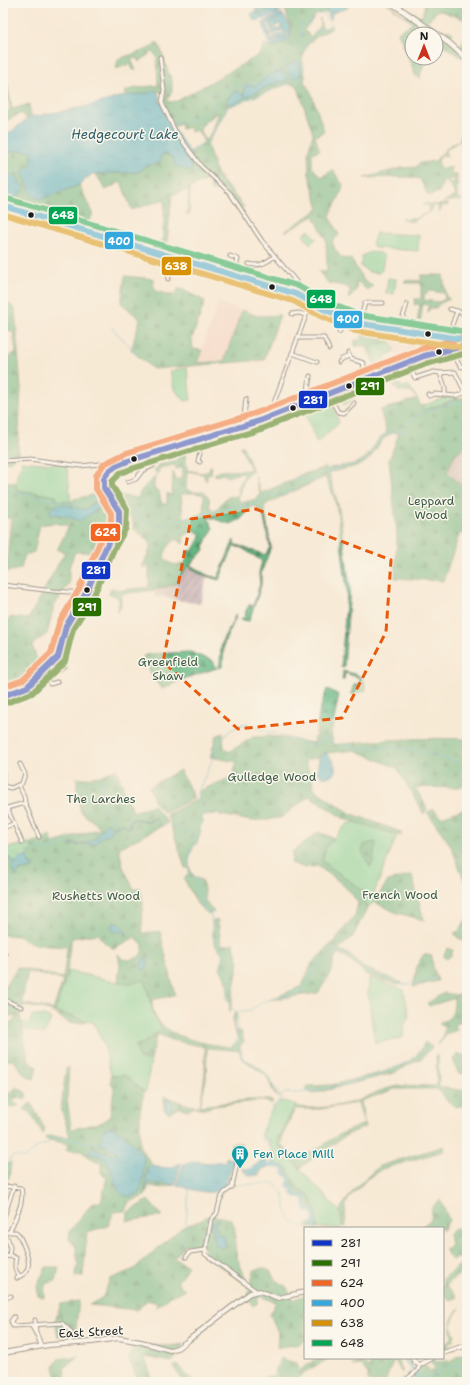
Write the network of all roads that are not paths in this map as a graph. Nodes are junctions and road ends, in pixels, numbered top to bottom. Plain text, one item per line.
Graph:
1 (392, 3) edge
2 (160, 57) dead end
3 (467, 59) edge
4 (3, 206) edge
5 (18, 210) junction
6 (3, 214) edge
7 (230, 256) dead end
8 (275, 256) junction
9 (176, 258) junction
10 (249, 264) dead end
11 (233, 275) junction
12 (168, 279) dead end
13 (306, 298) junction
14 (311, 302) junction
15 (383, 304) dead end
16 (407, 304) dead end
17 (450, 309) dead end
18 (456, 311) junction
19 (292, 314) dead end
20 (467, 314) edge
21 (306, 315) junction
22 (348, 318) junction
23 (358, 323) junction
24 (401, 330) junction
25 (339, 332) dead end
26 (448, 336) junction
27 (298, 338) junction
28 (467, 340) edge
29 (467, 345) edge
30 (450, 348) junction
31 (329, 349) dead end
32 (292, 353) junction
33 (317, 362) dead end
34 (339, 362) dead end
35 (408, 363) junction
36 (467, 368) edge
37 (440, 374) junction
38 (310, 376) dead end
39 (372, 378) junction
40 (363, 380) junction
41 (374, 392) dead end
42 (331, 393) junction
43 (445, 395) junction
44 (309, 396) junction
45 (429, 396) dead end
46 (246, 398) dead end
47 (311, 401) junction
48 (295, 402) dead end
49 (354, 403) dead end
50 (269, 417) junction
51 (246, 424) junction
52 (228, 430) junction
53 (236, 433) dead end
54 (230, 437) junction
55 (195, 440) junction
56 (224, 441) dead end
57 (153, 453) junction
58 (3, 461) edge
59 (198, 461) dead end
60 (116, 466) junction
61 (128, 482) dead end
62 (3, 585) edge
63 (86, 593) junction
64 (50, 666) junction
65 (64, 666) dead end
66 (43, 673) junction
67 (57, 682) dead end
68 (3, 696) edge
69 (20, 764) dead end
70 (3, 770) edge
71 (3, 783) edge
72 (3, 786) edge
73 (19, 786) junction
74 (25, 803) junction
75 (5, 808) edge
76 (13, 824) junction
77 (3, 828) edge
78 (39, 837) dead end
79 (22, 842) dead end
80 (3, 942) edge
81 (4, 952) edge
82 (3, 999) edge
83 (21, 1007) dead end
84 (238, 1158) dead end
85 (3, 1186) edge
86 (14, 1186) junction
87 (5, 1210) edge
88 (3, 1220) edge
89 (10, 1231) junction
90 (3, 1232) edge
91 (3, 1238) edge
92 (205, 1250) junction
93 (9, 1256) junction
94 (186, 1256) dead end
95 (3, 1257) edge
96 (20, 1276) junction
97 (17, 1278) dead end
98 (256, 1291) junction
99 (304, 1292) edge
100 (11, 1296) dead end
101 (3, 1299) edge
102 (14, 1317) dead end
103 (35, 1322) junction
104 (30, 1325) junction
105 (36, 1334) junction
106 (70, 1343) junction
107 (467, 1345) edge
108 (41, 1346) junction
109 (3, 1353) edge
110 (444, 1353) edge
111 (413, 1359) edge
112 (430, 1359) edge
113 (420, 1365) junction
114 (403, 1382) edge

1 - 3 highway
2 - 8 street
4 - 5 highway
5 - 6 street
5 - 9 highway
7 - 11 street
8 - 10 street
8 - 13 street
9 - 11 highway
9 - 12 street
11 - 13 highway
13 - 14 highway
14 - 21 street
14 - 22 highway
15 - 23 street
16 - 24 street
17 - 18 street
18 - 20 street
18 - 26 street
19 - 21 street
21 - 27 street
22 - 23 highway
22 - 25 street
23 - 24 highway
24 - 26 highway
26 - 28 highway
27 - 31 street
27 - 32 street
29 - 30 street
30 - 35 street
30 - 36 street
32 - 33 street
32 - 50 street
34 - 40 street
35 - 37 street
35 - 39 street
37 - 43 street
37 - 43 street
38 - 44 street
39 - 40 street
39 - 41 street
40 - 42 street
42 - 47 street
42 - 49 street
43 - 45 street
44 - 47 street
44 - 48 street
46 - 51 street
47 - 50 street
50 - 51 street
51 - 52 street
52 - 54 street
52 - 55 street
53 - 54 street
54 - 56 street
55 - 57 street
55 - 59 street
57 - 60 street
57 - 61 street
58 - 60 street
60 - 63 street
62 - 63 street
63 - 64 street
64 - 65 street
64 - 66 street
66 - 67 street
66 - 68 street
69 - 73 street
70 - 71 street
72 - 73 street
73 - 74 street
74 - 75 street
74 - 78 street
75 - 76 street
76 - 77 street
76 - 79 street
80 - 81 street
82 - 83 street
84 - 92 street
85 - 86 street
86 - 87 street
86 - 89 street
87 - 88 street
89 - 90 street
89 - 96 street
91 - 93 street
92 - 94 street
92 - 98 street
93 - 95 street
93 - 96 street
96 - 97 street
98 - 99 main road
98 - 106 main road, East Street
100 - 101 street
102 - 104 street
103 - 104 street
103 - 105 street
103 - 106 street
104 - 105 street
105 - 108 street
106 - 108 main road, East Street
107 - 110 main road
108 - 109 main road, East Street
111 - 113 main road
112 - 113 main road
113 - 114 street

